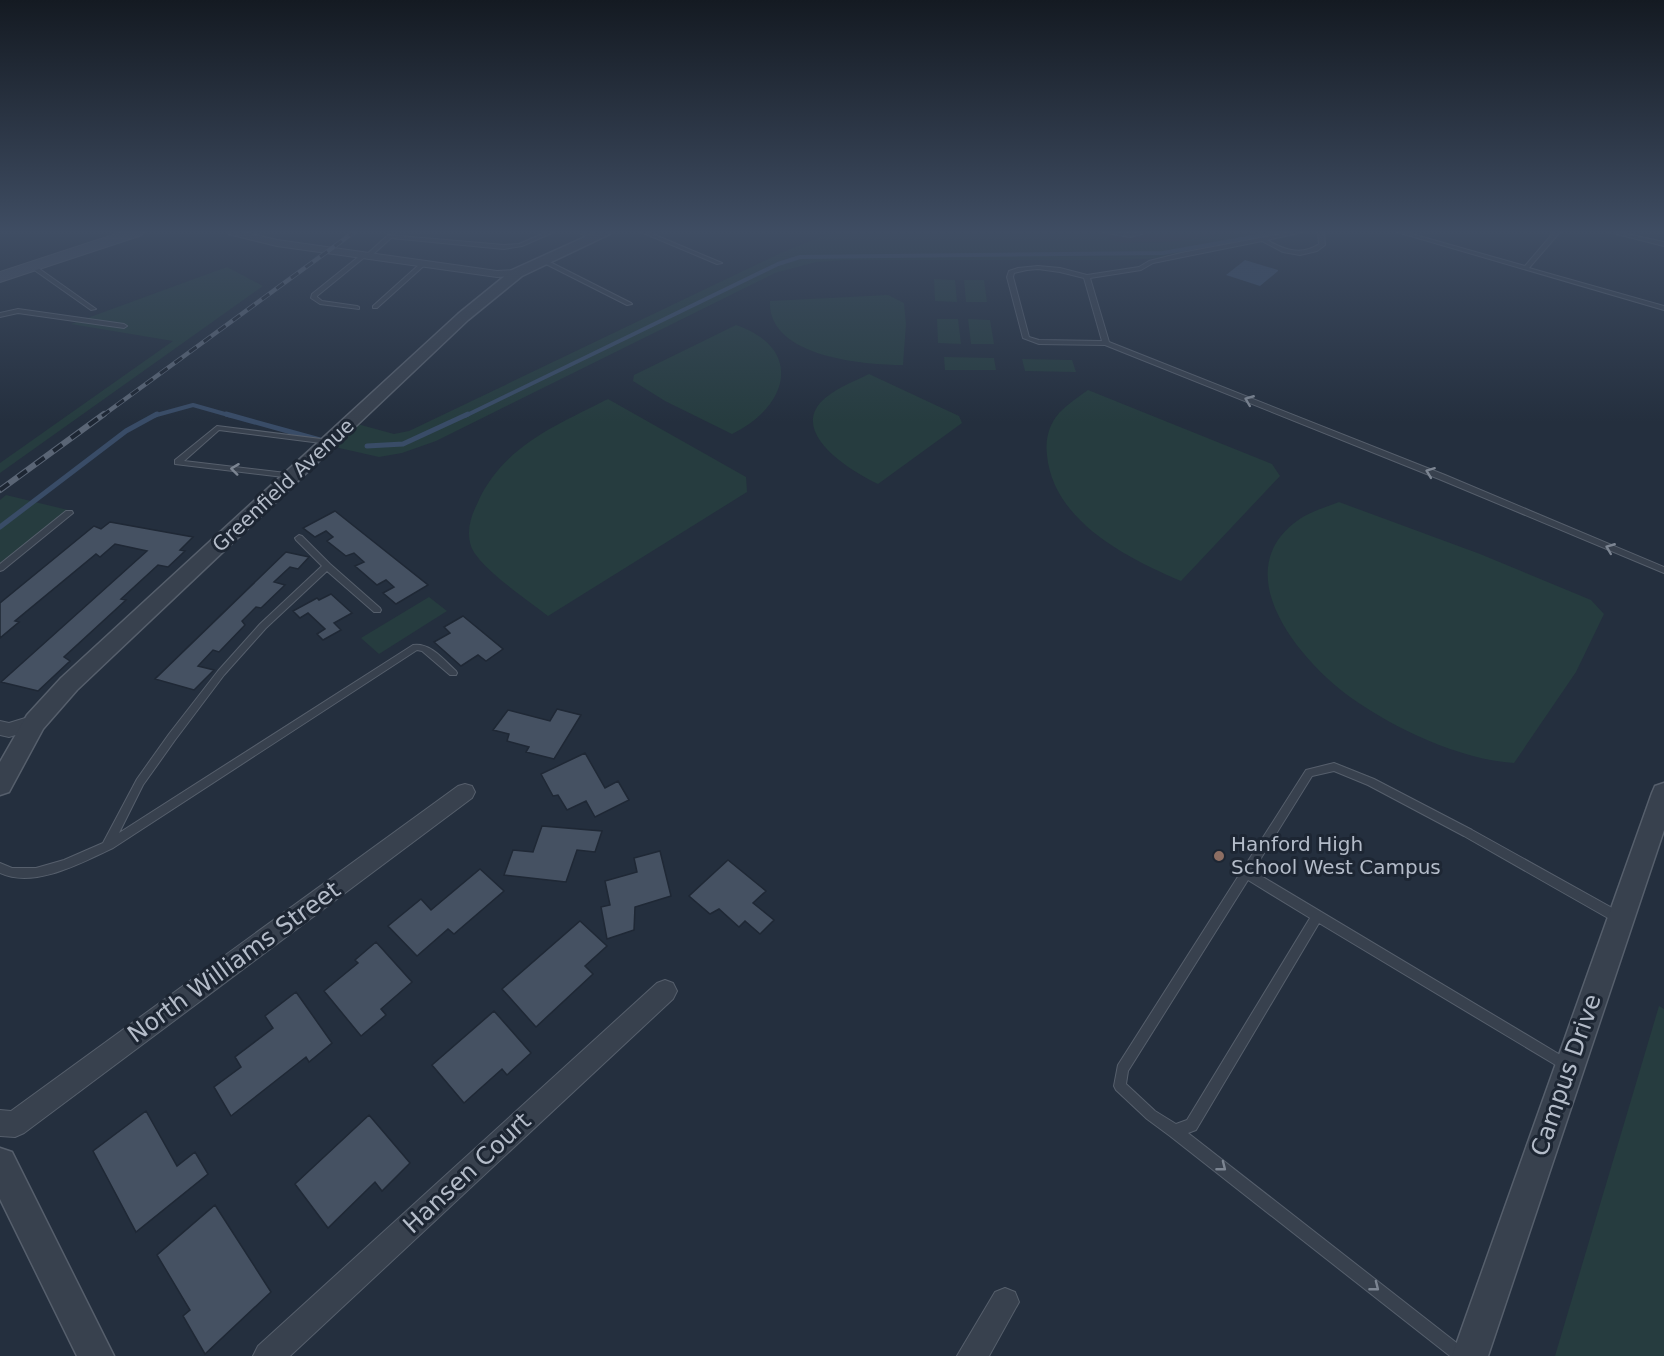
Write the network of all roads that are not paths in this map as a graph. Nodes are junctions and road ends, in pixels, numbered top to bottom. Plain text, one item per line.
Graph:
1 (74, 295) edge
2 (314, 295) edge
3 (388, 295) edge
4 (489, 295) edge
5 (612, 295) edge
6 (1015, 295) edge
7 (1093, 295) edge
8 (1620, 295) edge
9 (629, 304) dead end
10 (375, 307) dead end
11 (357, 308) dead end
12 (1664, 308) edge
13 (93, 309) dead end
14 (0, 315) edge
15 (124, 326) dead end
16 (1106, 343) junction
17 (329, 442) junction
18 (292, 476) junction
19 (69, 513) dead end
20 (298, 538) dead end
21 (327, 566) junction
22 (0, 568) edge
23 (1664, 570) edge
24 (377, 610) dead end
25 (453, 673) dead end
26 (35, 722) junction
27 (0, 728) edge
28 (0, 785) edge
29 (465, 792) dead end
30 (1664, 794) edge
31 (107, 846) junction
32 (0, 868) edge
33 (1246, 873) junction
34 (1317, 916) junction
35 (1621, 919) junction
36 (665, 991) dead end
37 (1568, 1066) junction
38 (0, 1123) edge
39 (1175, 1131) junction
40 (0, 1164) edge
41 (1005, 1302) dead end
42 (96, 1356) edge
43 (268, 1356) edge
44 (972, 1356) edge
45 (1462, 1356) edge
46 (1470, 1356) edge

1 - 13 lane
2 - 11 lane
3 - 10 lane
4 - 17 street, Greenfield Avenue
5 - 9 lane
6 - 16 lane
7 - 16 lane
8 - 12 lane
14 - 15 lane
23 -> 16 lane
17 - 18 street, Greenfield Avenue
18 -> 17 lane
18 - 26 street, Greenfield Avenue
19 - 22 lane
20 - 21 lane
21 - 24 lane
21 - 31 lane
25 - 31 lane
26 - 27 street
26 - 28 street, Greenfield Avenue
29 - 38 street, North Williams Street
30 - 35 street, Campus Drive
31 - 32 lane
33 - 34 lane
33 - 35 lane
33 - 39 lane
34 - 37 lane
34 - 39 lane
35 - 37 street, Campus Drive
36 - 43 street, Hansen Court
37 - 46 street, Campus Drive
39 -> 45 lane
40 - 42 street
41 - 44 street

